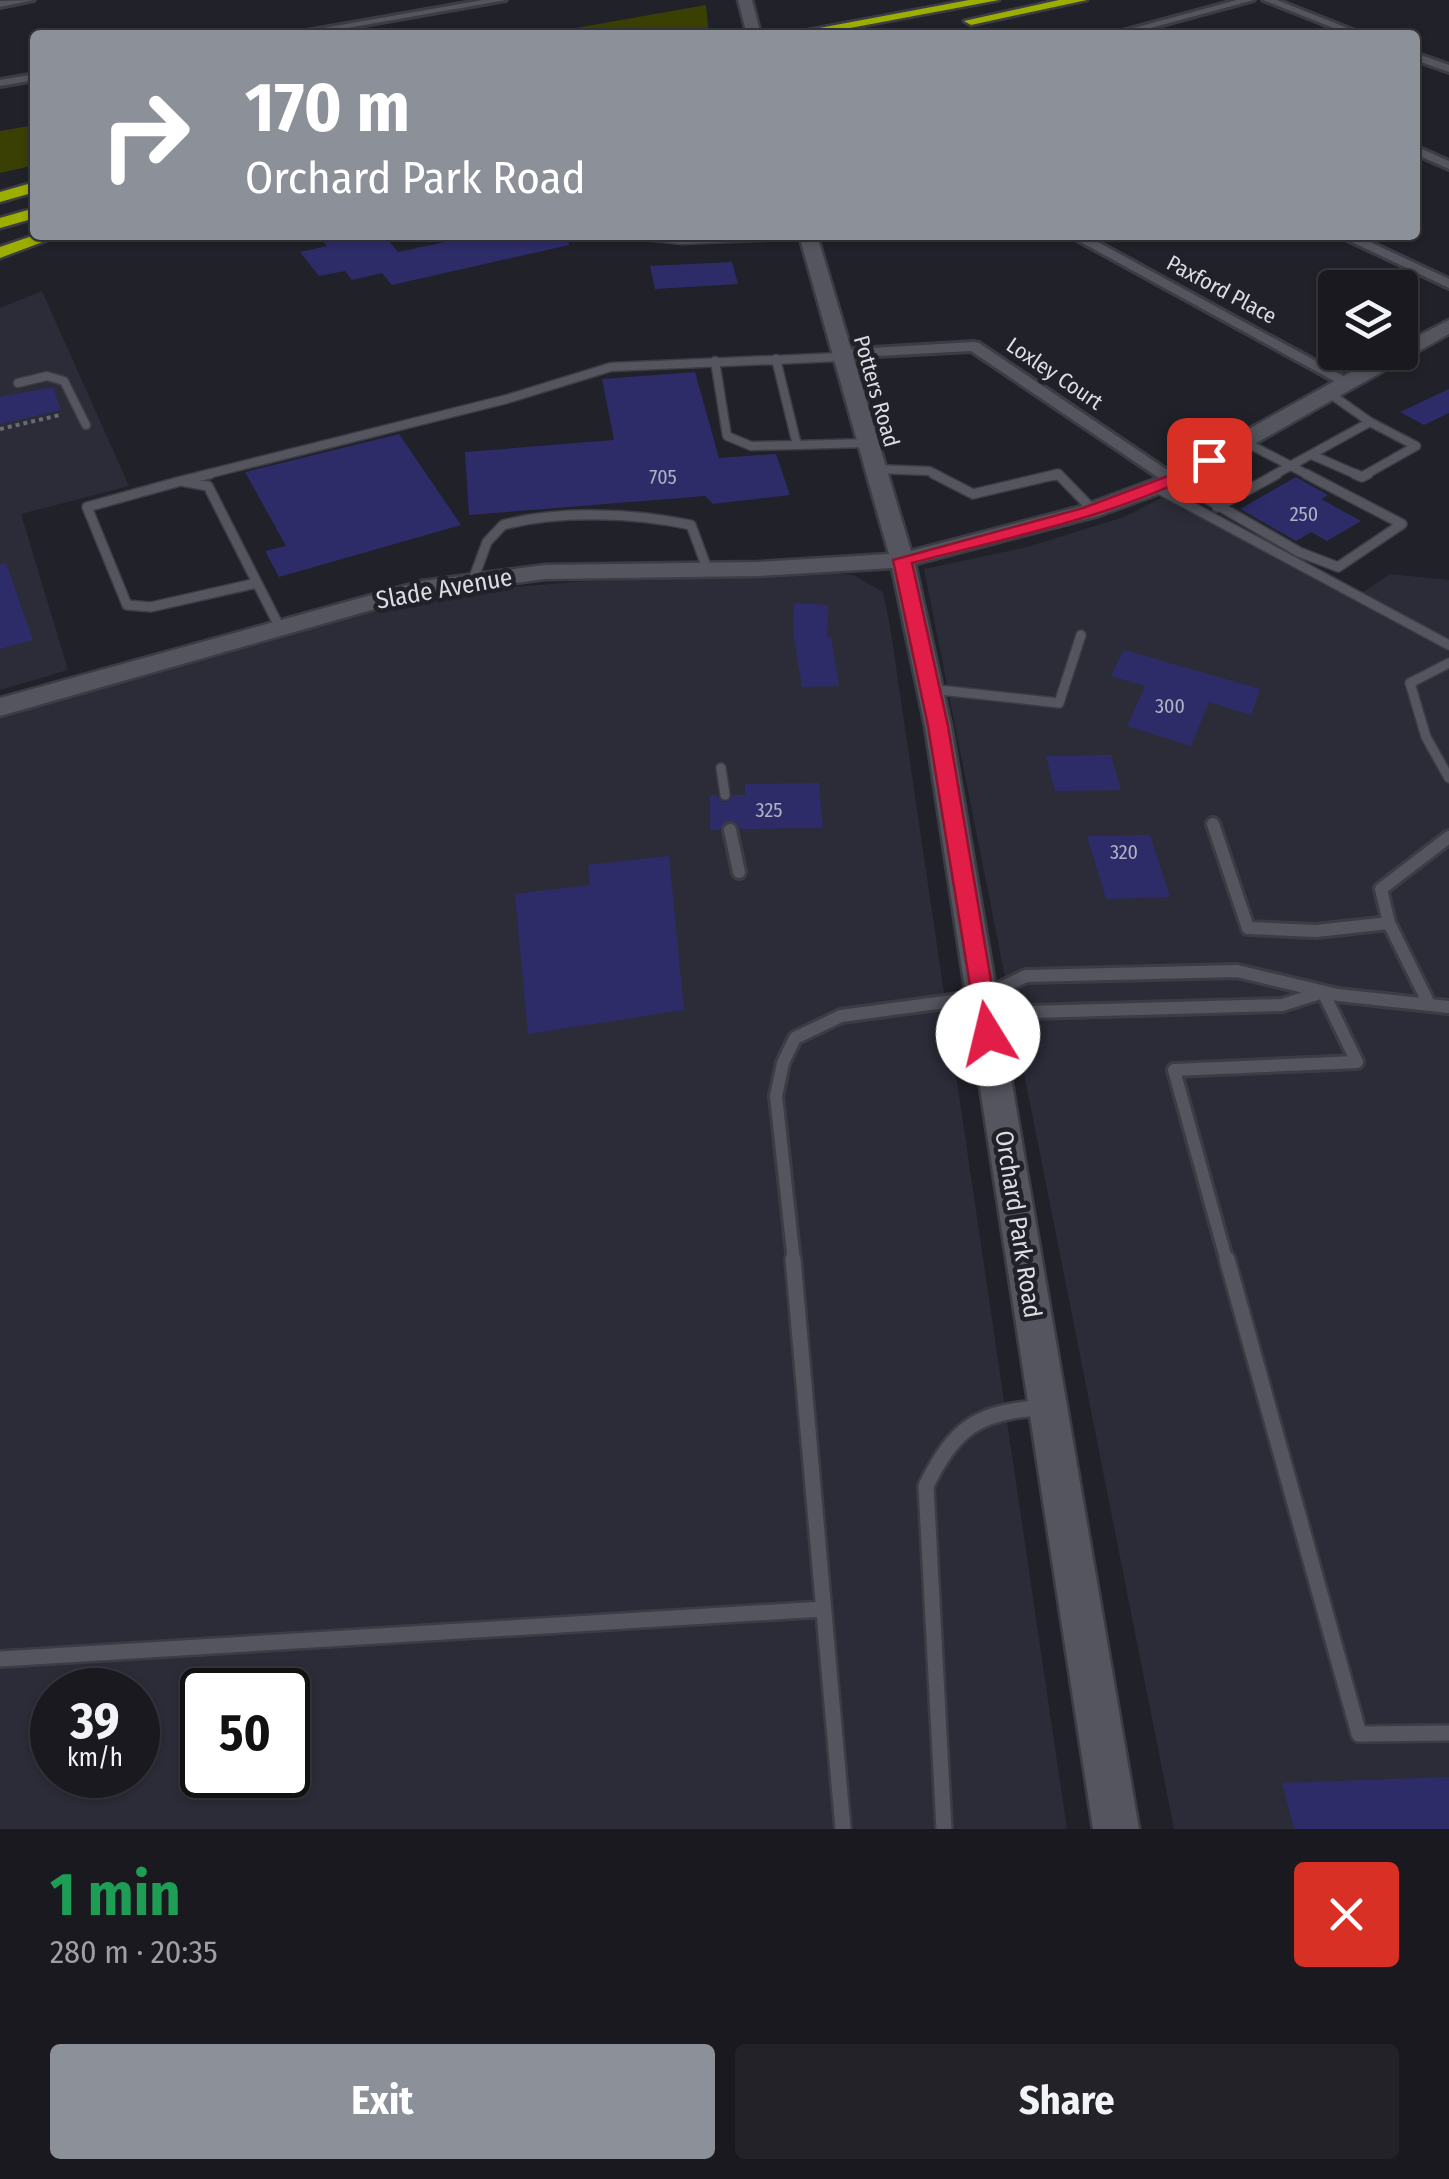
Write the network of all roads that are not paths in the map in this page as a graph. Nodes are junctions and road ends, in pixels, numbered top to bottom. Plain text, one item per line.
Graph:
1 (30, 0) edge
2 (501, 0) edge
3 (745, 0) edge
4 (992, 0) edge
5 (1002, 0) edge
6 (1080, 0) edge
7 (1250, 0) edge
8 (1268, 0) edge
9 (0, 4) edge
10 (950, 24) dead end
11 (319, 30) edge
12 (753, 30) edge
13 (834, 30) edge
14 (835, 30) edge
15 (1145, 30) edge
16 (1347, 30) edge
17 (1420, 58) edge
18 (1449, 69) edge
19 (30, 78) edge
20 (0, 83) edge
21 (1420, 152) edge
22 (1449, 165) edge
23 (30, 188) edge
24 (0, 197) edge
25 (30, 214) edge
26 (0, 223) edge
27 (30, 231) edge
28 (0, 240) edge
29 (38, 240) edge
30 (809, 240) edge
31 (1084, 240) edge
32 (1355, 240) edge
33 (0, 253) edge
34 (1449, 284) edge
35 (1449, 326) edge
36 (840, 355) junction
37 (776, 359) junction
38 (715, 361) junction
39 (18, 383) dead end
40 (1338, 388) junction
41 (1370, 422) junction
42 (86, 424) dead end
43 (1244, 441) junction
44 (866, 443) junction
45 (798, 445) junction
46 (1312, 455) junction
47 (1292, 466) junction
48 (874, 470) junction
49 (180, 481) junction
50 (1165, 483) junction
51 (1217, 507) junction
52 (1093, 510) junction
53 (902, 560) junction
54 (708, 571) junction
55 (473, 580) junction
56 (257, 583) junction
57 (278, 626) junction
58 (1081, 635) dead end
59 (1449, 644) edge
60 (1449, 663) edge
61 (930, 689) junction
62 (0, 707) edge
63 (721, 768) dead end
64 (1449, 778) edge
65 (725, 795) dead end
66 (1214, 824) dead end
67 (730, 830) dead end
68 (1449, 837) edge
69 (739, 872) dead end
70 (1390, 923) junction
71 (1323, 992) junction
72 (982, 997) junction
73 (1428, 1002) junction
74 (1449, 1007) edge
75 (1048, 1408) junction
76 (823, 1609) junction
77 (0, 1659) edge
78 (1449, 1734) edge
79 (843, 1829) edge
80 (944, 1829) edge
81 (1116, 1829) edge

1 - 9 street
2 - 11 street
3 - 12 main road
4 - 13 highway
5 - 14 highway
6 - 10 highway
7 - 15 street
8 - 16 street
17 - 18 street
19 - 20 street
21 - 22 street
23 - 24 highway
25 - 26 highway
27 - 28 highway
29 - 33 highway
30 - 36 main road, Potters Road
31 - 40 street, Paxford Place
32 - 34 street
35 - 40 main road
36 - 37 lane
36 - 44 main road, Potters Road
36 - 50 street, Loxley Court
37 - 38 lane
37 - 45 lane
38 - 45 lane
38 - 49 lane
39 - 42 lane
40 - 41 lane
40 - 43 main road
41 - 46 lane
41 - 46 lane
43 - 47 lane
43 - 50 main road
44 - 45 lane
44 - 48 main road, Potters Road
46 - 47 lane
47 - 51 lane
47 - 51 lane
48 - 52 lane
48 - 53 main road, Potters Road
49 - 56 lane
49 - 56 lane
50 - 51 lane
50 - 52 main road
50 - 59 lane
52 - 53 main road
53 - 54 main road, Slade Avenue
53 - 61 main road, Orchard Park Road
54 - 55 main road, Slade Avenue
54 - 55 lane
55 - 57 main road, Slade Avenue
56 - 57 lane
57 - 62 main road, Slade Avenue
58 - 61 lane
60 - 64 lane
61 - 72 main road, Orchard Park Road
63 - 65 lane
66 - 70 lane
67 - 69 lane
68 - 70 lane
70 - 73 lane
71 - 72 lane
71 - 72 lane
71 - 73 lane
71 - 78 lane
72 - 75 main road, Orchard Park Road
72 - 76 lane
73 - 74 lane
75 - 80 lane
75 - 81 main road, Orchard Park Road
76 - 77 lane
76 - 79 lane

